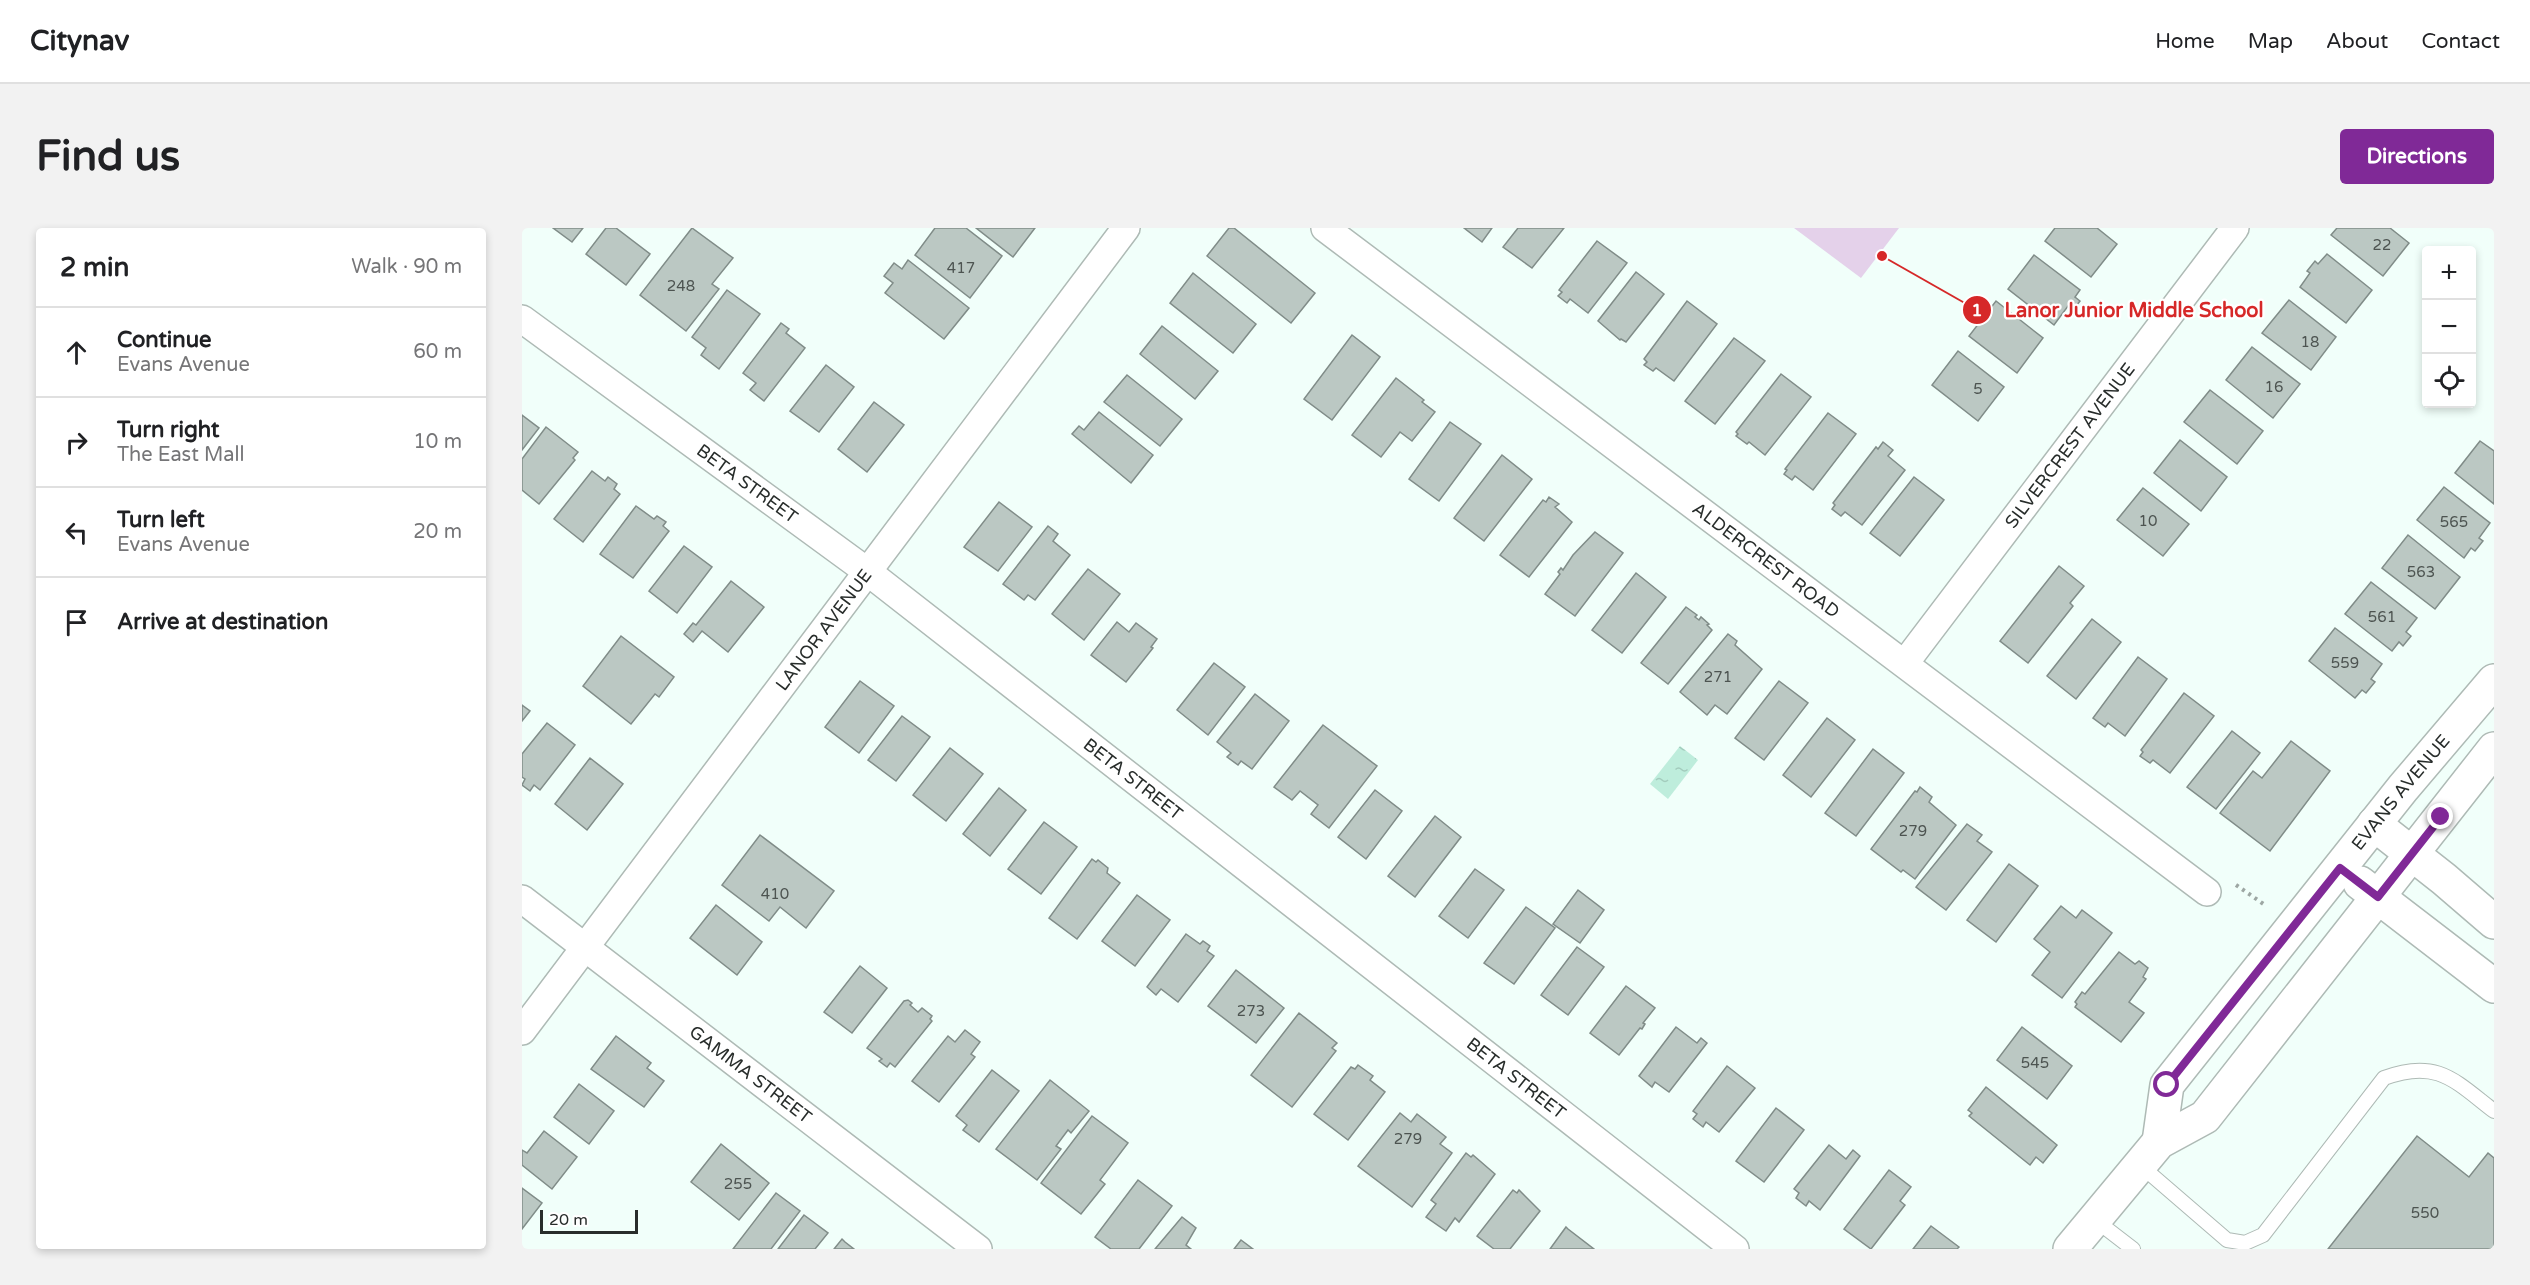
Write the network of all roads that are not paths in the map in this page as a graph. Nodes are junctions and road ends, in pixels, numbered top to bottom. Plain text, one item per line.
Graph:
1 (1126, 228) edge
2 (1325, 228) edge
3 (2235, 228) edge
4 (522, 320) edge
5 (868, 572) junction
6 (1905, 663) junction
7 (2494, 681) edge
8 (2494, 749) edge
9 (2374, 824) junction
10 (2412, 854) junction
11 (2340, 868) junction
12 (2207, 892) dead end
13 (2378, 897) junction
14 (522, 898) edge
15 (2494, 922) edge
16 (586, 947) junction
17 (2494, 986) edge
18 (522, 1031) edge
19 (2494, 1111) edge
20 (2149, 1154) junction
21 (2094, 1218) junction
22 (978, 1249) edge
23 (1735, 1249) edge
24 (2070, 1249) edge
25 (2133, 1249) edge

1 - 5 street, LANOR AVENUE
2 - 6 street, ALDERCREST ROAD
3 - 6 street, SILVERCREST AVENUE
4 - 5 street, BETA STREET
5 - 16 street, LANOR AVENUE
5 - 23 street, BETA STREET
6 - 12 street, ALDERCREST ROAD
7 - 9 main road, EVANS AVENUE
8 - 10 main road
9 - 10 main road
9 - 11 main road, EVANS AVENUE
10 - 13 main road
10 - 15 main road
11 - 13 main road
11 - 20 main road, EVANS AVENUE
13 - 17 main road
13 - 20 main road
14 - 16 street, GAMMA STREET
16 - 18 street, LANOR AVENUE
16 - 22 street, GAMMA STREET
19 - 20 lane
20 - 21 main road
21 - 24 main road
21 - 25 lane

